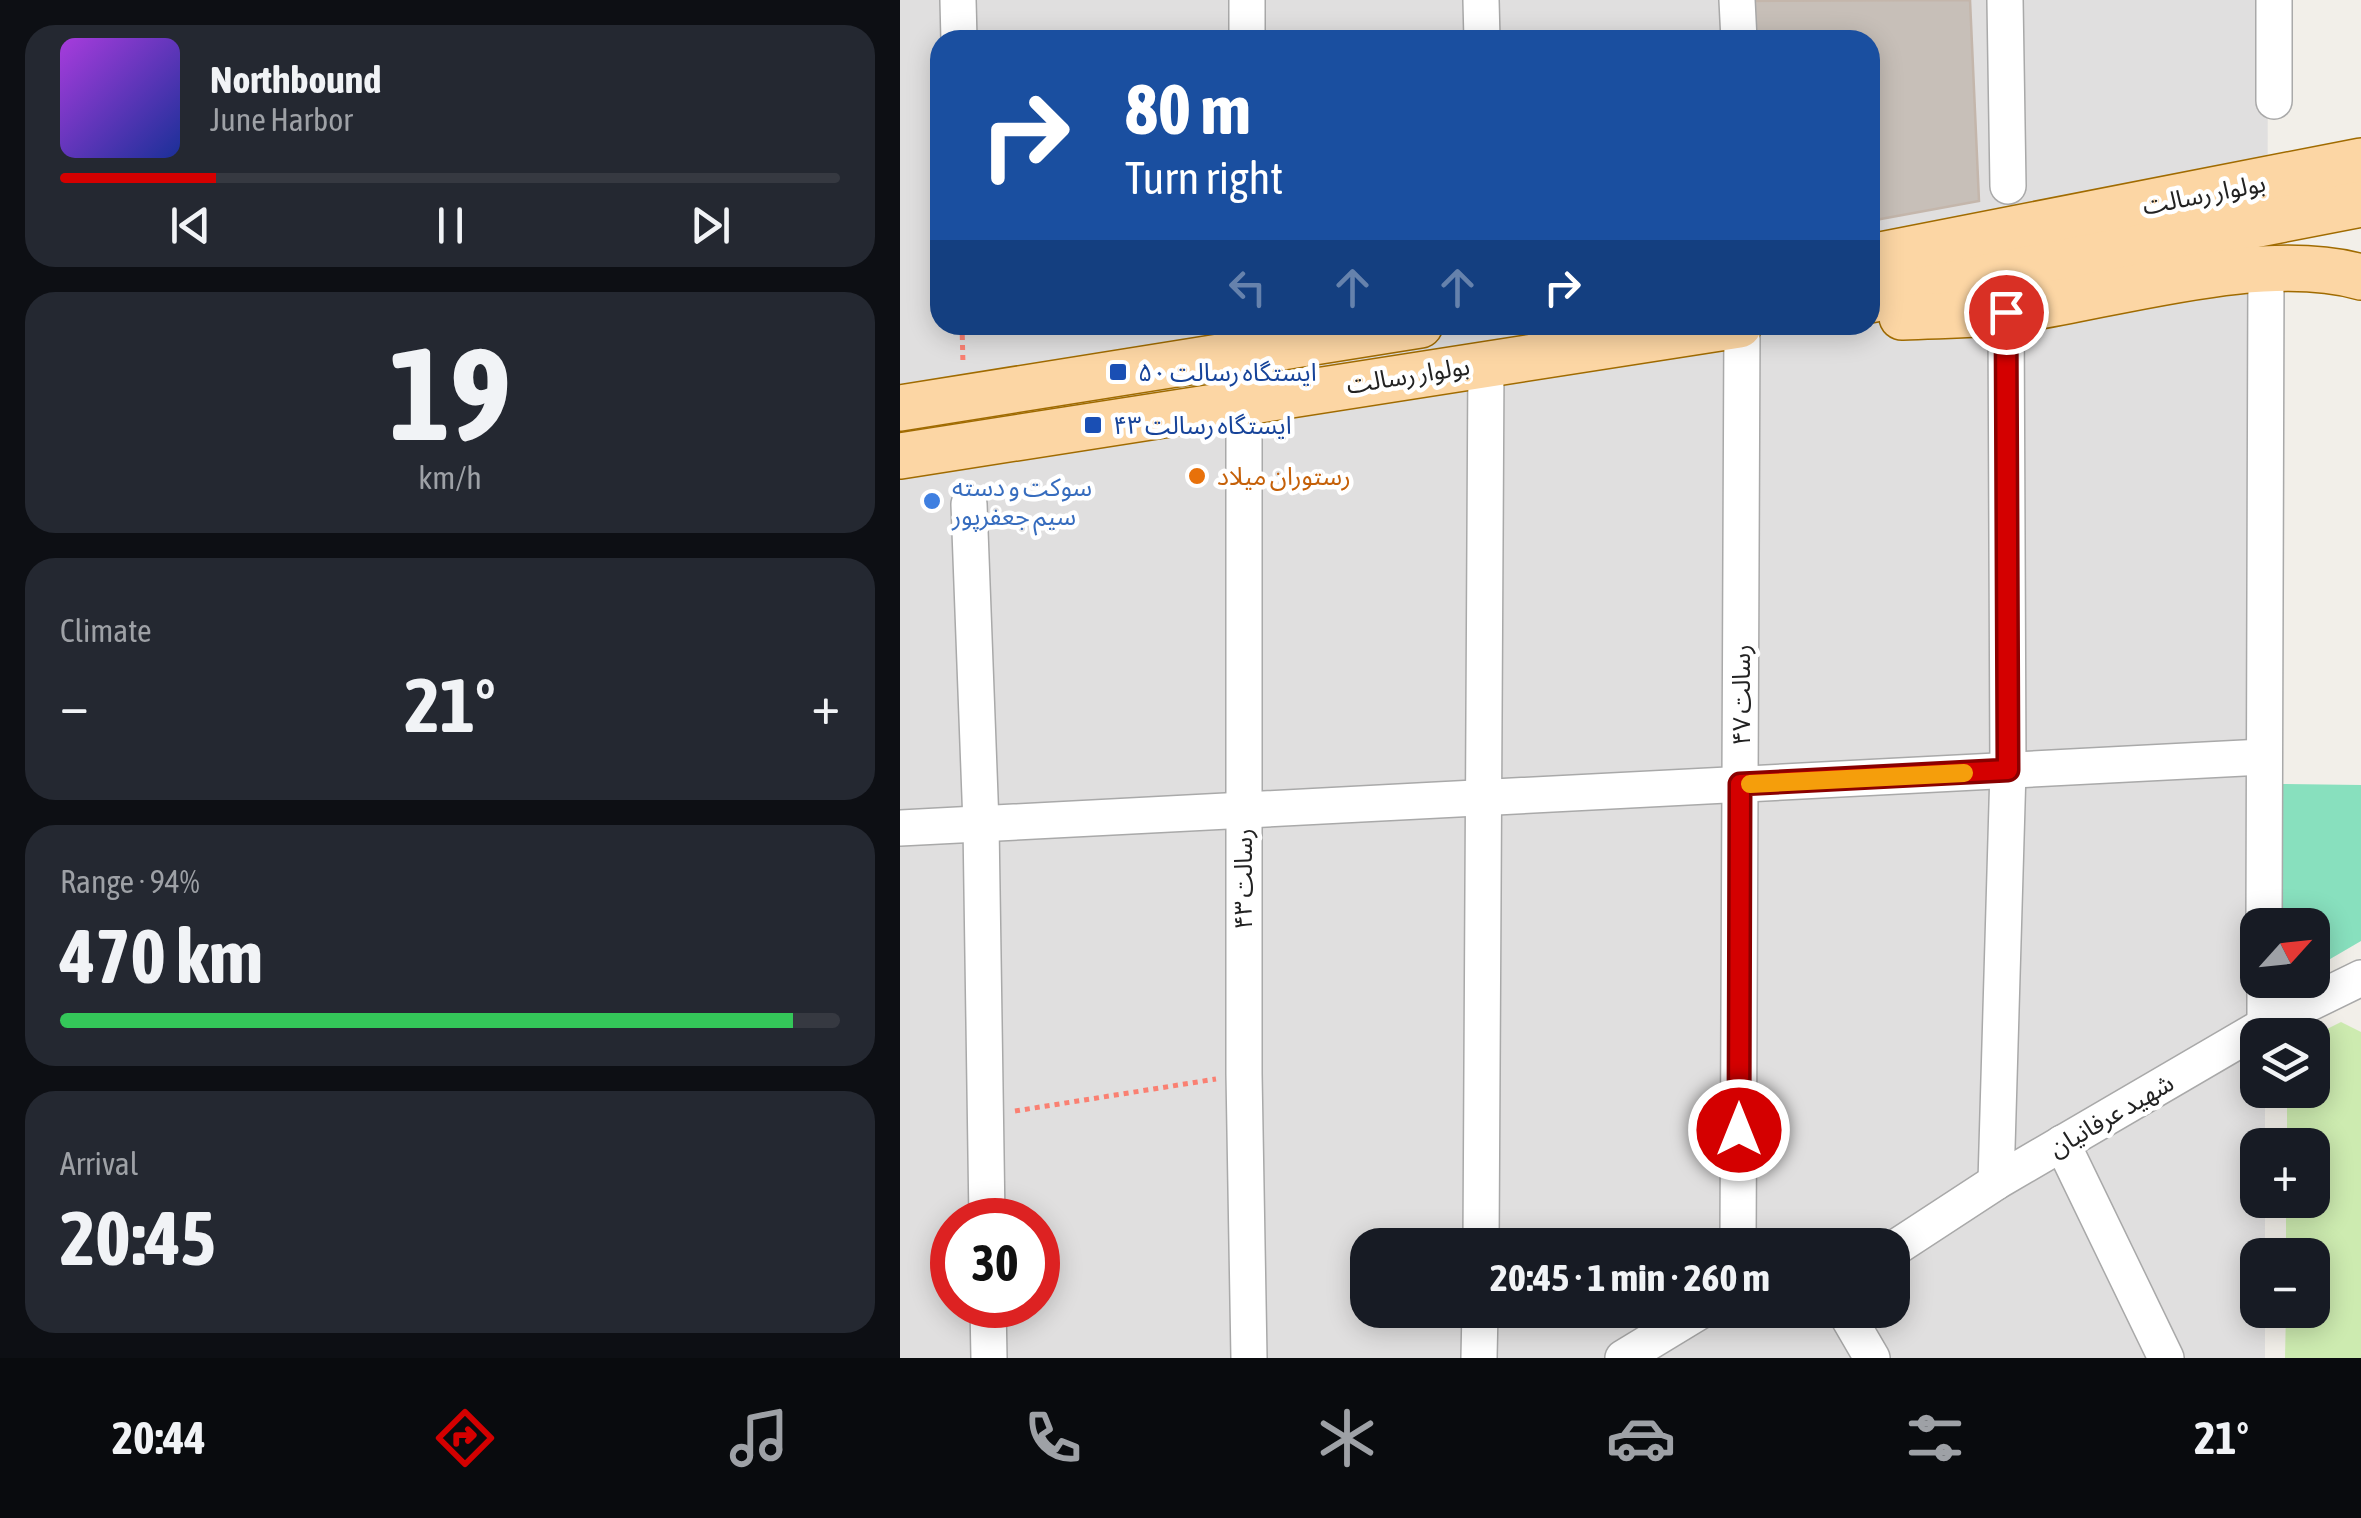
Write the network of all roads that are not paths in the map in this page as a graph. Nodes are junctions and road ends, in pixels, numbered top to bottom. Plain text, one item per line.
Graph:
1 (958, 0) edge
2 (1247, 0) edge
3 (1481, 0) edge
4 (1738, 0) edge
5 (2005, 0) edge
6 (2274, 0) edge
7 (958, 30) edge
8 (1248, 30) edge
9 (1482, 30) edge
10 (1738, 30) edge
11 (2274, 101) dead end
12 (2361, 161) edge
13 (2008, 186) dead end
14 (2361, 204) edge
15 (1880, 256) edge
16 (2266, 268) junction
17 (2361, 277) edge
18 (1880, 298) edge
19 (2006, 312) junction
20 (1880, 318) edge
21 (1289, 335) edge
22 (1674, 335) edge
23 (1741, 335) edge
24 (1250, 338) edge
25 (1486, 363) junction
26 (1244, 400) junction
27 (918, 405) edge
28 (920, 453) edge
29 (968, 504) dead end
30 (2262, 757) junction
31 (2008, 770) junction
32 (1740, 784) junction
33 (1487, 797) junction
34 (1243, 810) junction
35 (981, 824) junction
36 (900, 828) edge
37 (2264, 908) edge
38 (2353, 988) edge
39 (2282, 1018) edge
40 (2240, 1040) edge
41 (2062, 1143) junction
42 (1996, 1182) junction
43 (987, 1198) edge
44 (1481, 1228) edge
45 (1738, 1228) edge
46 (1910, 1238) edge
47 (988, 1328) edge
48 (1480, 1328) edge
49 (1672, 1328) edge
50 (1854, 1328) edge
51 (988, 1358) edge
52 (1249, 1358) edge
53 (1479, 1358) edge
54 (1623, 1358) edge
55 (1872, 1358) edge
56 (2166, 1358) edge

1 - 7 street
2 - 8 street
3 - 9 street
4 - 10 street
5 - 13 street
6 - 11 street
12 - 15 main road, بولوار رسالت
14 - 18 main road, بولوار رسالت
16 - 17 main road
16 - 19 main road
16 - 30 street
19 - 20 main road
19 - 31 street
21 - 24 main road, بولوار رسالت
22 - 25 main road, بولوار رسالت
23 - 32 street, رسالت ۴۷
24 - 27 main road, بولوار رسالت
25 - 26 main road, بولوار رسالت
25 - 33 street
26 - 28 main road, بولوار رسالت
26 - 34 street, رسالت ۴۳
27 - 28 main road
29 - 35 street
30 - 31 street
30 - 37 street
31 - 32 street
31 - 42 street
32 - 33 street
32 - 45 street, رسالت ۴۷
33 - 34 street
33 - 44 street
34 - 35 street
34 - 52 street, رسالت ۴۳
35 - 36 street
35 - 43 street
38 - 39 street, شهید عرفانیان
40 - 41 street, شهید عرفانیان
41 - 42 street, شهید عرفانیان
41 - 56 street
42 - 46 street, شهید عرفانیان
47 - 51 street
48 - 53 street
49 - 54 street
50 - 55 street

